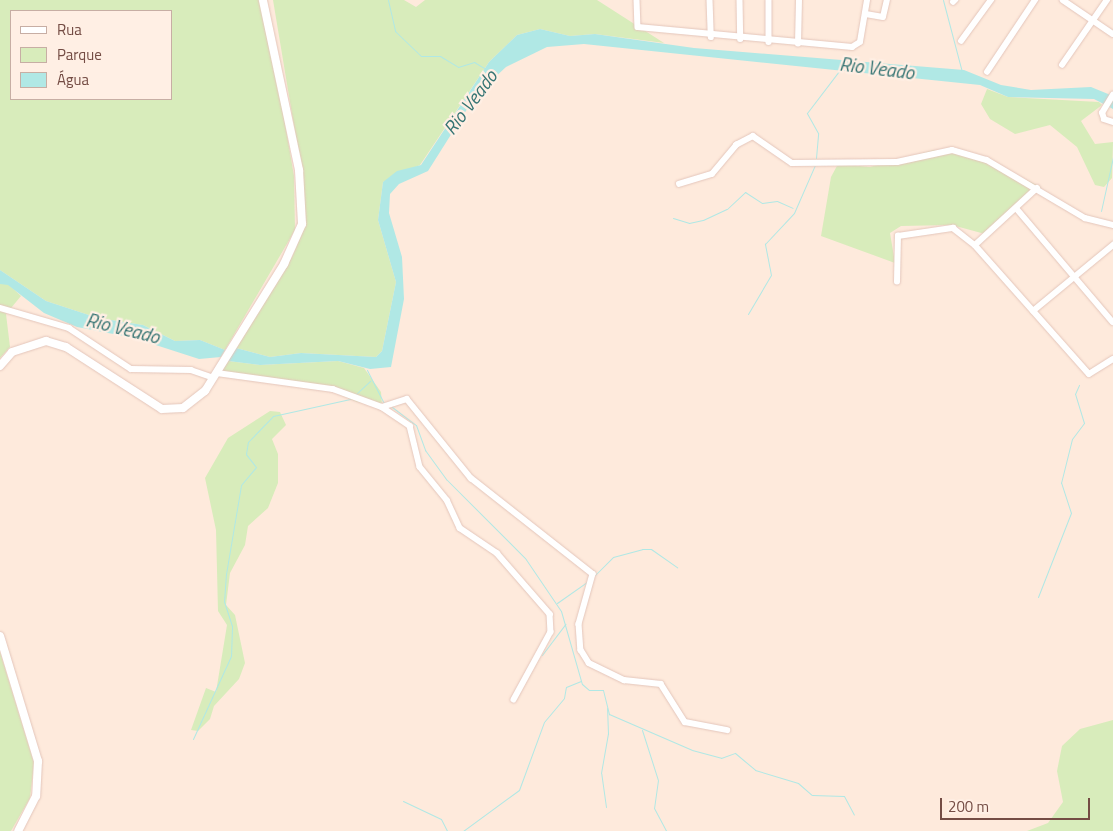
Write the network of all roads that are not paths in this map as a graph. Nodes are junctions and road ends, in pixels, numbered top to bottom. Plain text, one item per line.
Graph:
1 (262, 0) edge
2 (637, 0) edge
3 (710, 0) edge
4 (740, 0) edge
5 (769, 0) edge
6 (799, 0) edge
7 (867, 0) edge
8 (886, 0) edge
9 (991, 0) edge
10 (1035, 0) edge
11 (1063, 0) edge
12 (1107, 0) edge
13 (866, 14) junction
14 (1092, 20) junction
15 (1113, 34) edge
16 (711, 37) junction
17 (741, 39) junction
18 (769, 42) junction
19 (961, 42) dead end
20 (798, 44) junction
21 (1062, 65) dead end
22 (987, 72) dead end
23 (1113, 95) edge
24 (1113, 121) edge
25 (679, 184) dead end
26 (1037, 188) junction
27 (1017, 209) junction
28 (1113, 225) edge
29 (975, 245) junction
30 (1113, 245) edge
31 (1074, 278) junction
32 (897, 282) dead end
33 (0, 308) edge
34 (1033, 311) junction
35 (1113, 322) edge
36 (1113, 359) edge
37 (0, 366) edge
38 (215, 376) junction
39 (382, 407) junction
40 (0, 636) edge
41 (514, 700) dead end
42 (727, 730) dead end
43 (18, 831) edge

1 - 38 main road
2 - 16 street
3 - 16 street
4 - 17 street
5 - 18 street
6 - 20 street
7 - 13 street
8 - 13 street
9 - 19 street
10 - 22 street
11 - 14 street
12 - 14 street
13 - 20 street
14 - 15 street
14 - 21 street
16 - 17 street
17 - 18 street
18 - 20 street
23 - 24 street
25 - 26 street
26 - 27 street
26 - 28 street
27 - 29 street
27 - 31 street
29 - 32 street
29 - 34 street
30 - 31 street
31 - 34 street
31 - 35 street
33 - 38 street
34 - 36 street
37 - 38 main road
38 - 39 street
39 - 41 street
39 - 42 street
40 - 43 main road

